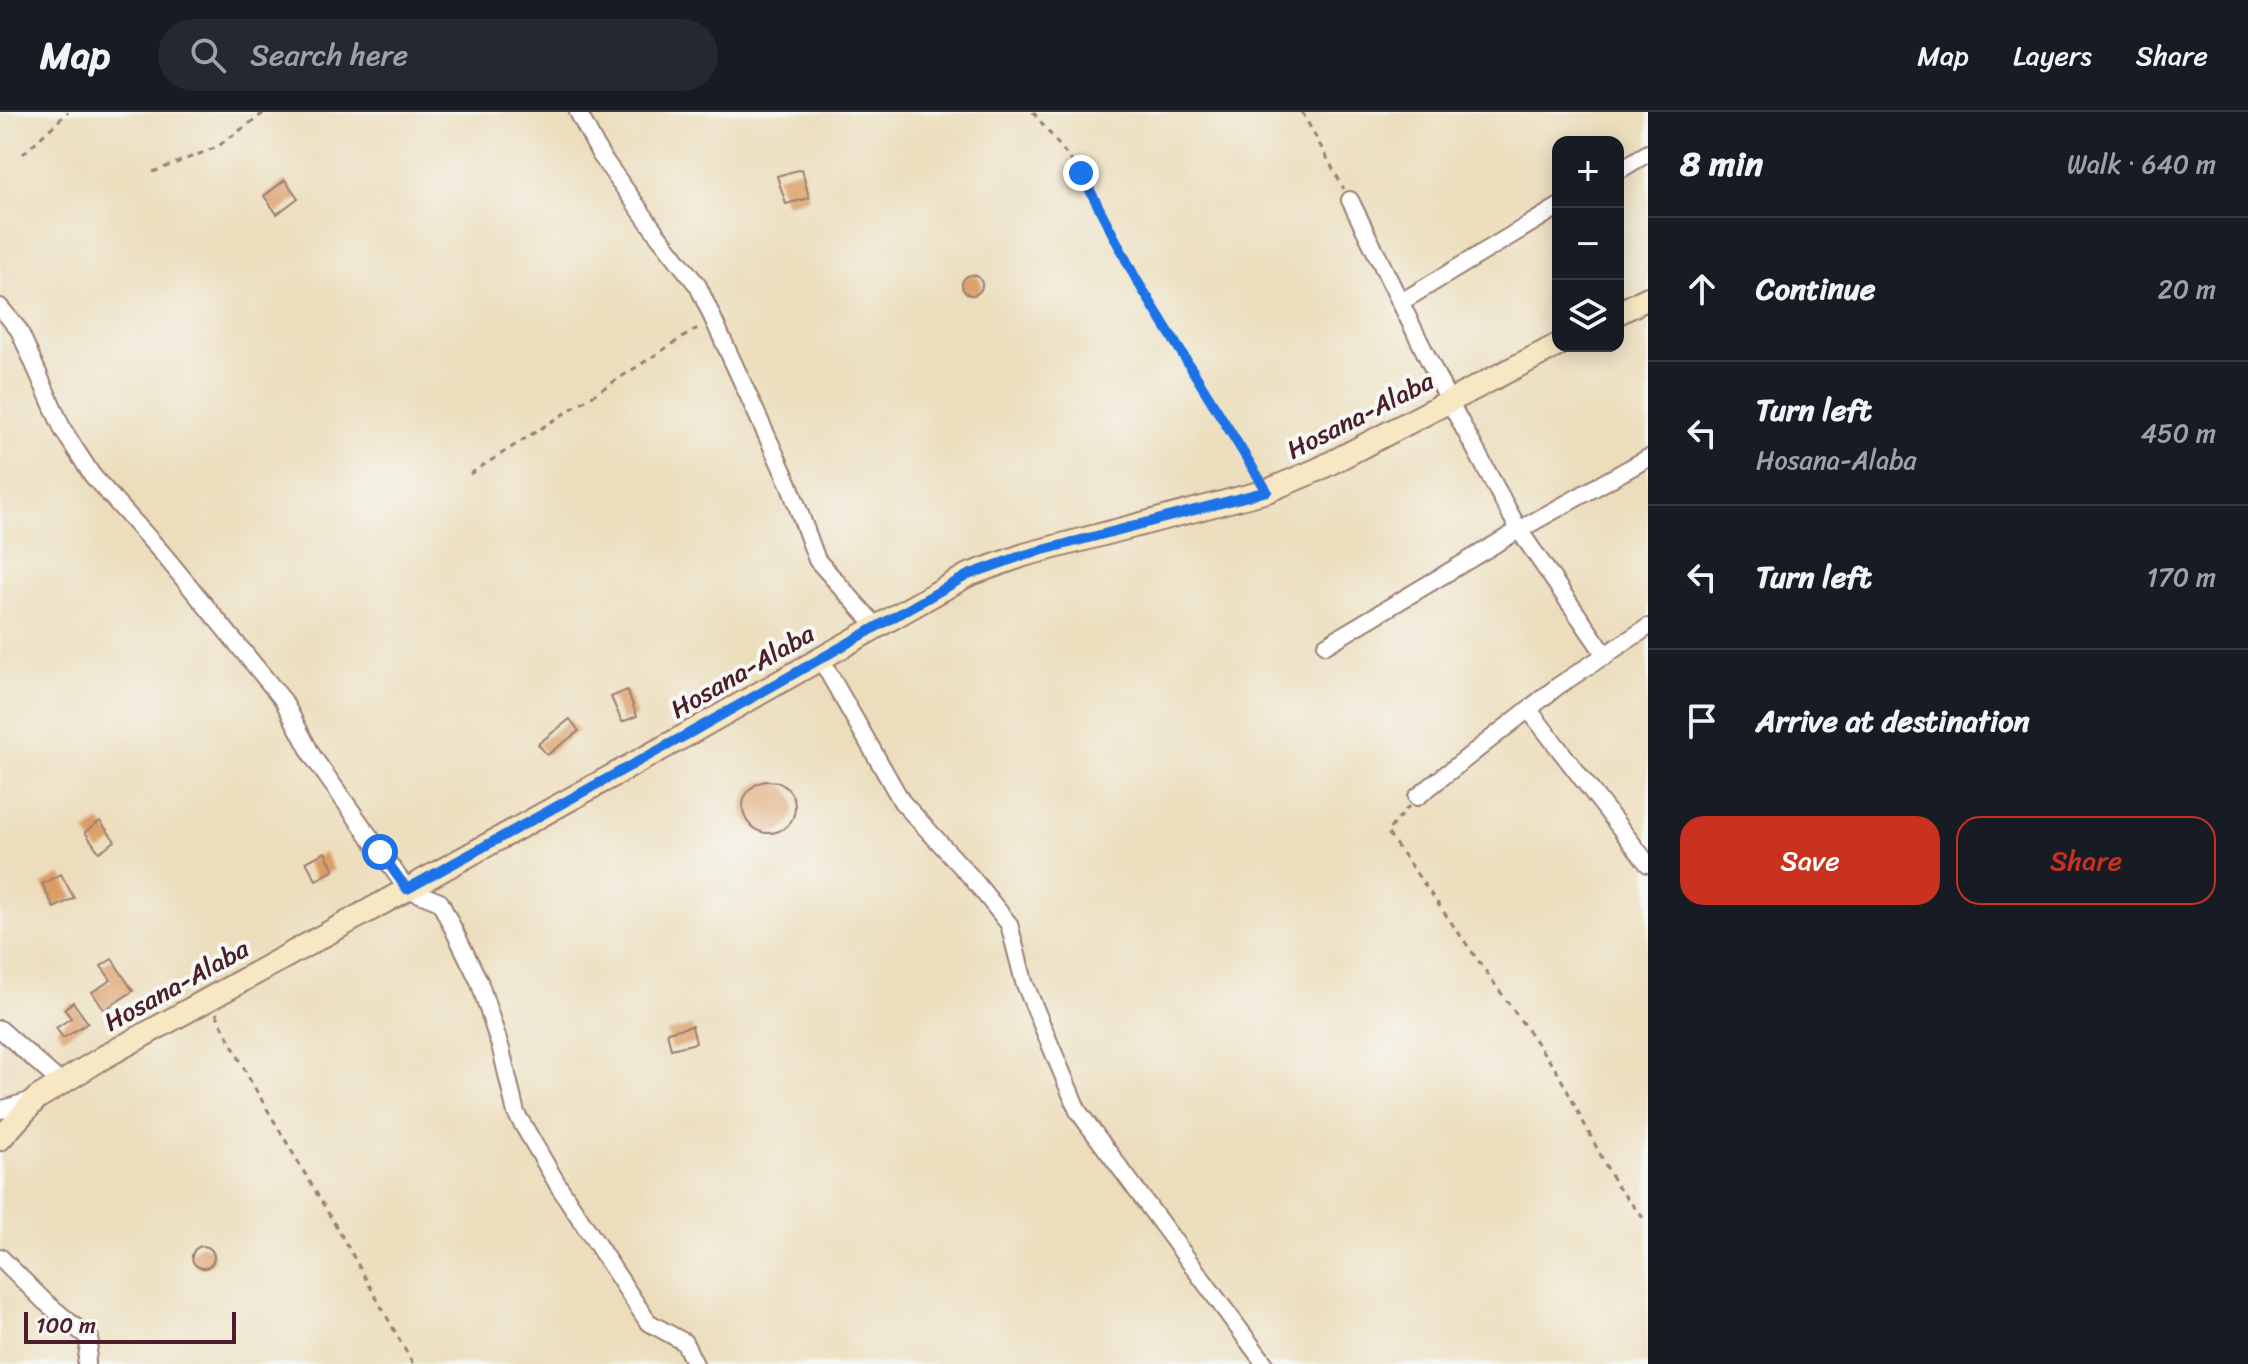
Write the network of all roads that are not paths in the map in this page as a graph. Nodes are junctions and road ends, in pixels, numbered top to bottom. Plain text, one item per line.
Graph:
1 (578, 112) edge
2 (1648, 153) edge
3 (1624, 167) edge
4 (1350, 200) road end
5 (1556, 208) edge
6 (1648, 298) edge
7 (1401, 302) junction
8 (0, 307) edge
9 (1624, 310) edge
10 (1552, 348) edge
11 (1449, 401) junction
12 (1648, 458) edge
13 (1519, 530) junction
14 (876, 626) junction
15 (1648, 627) edge
16 (1326, 645) dead end
17 (1606, 656) junction
18 (820, 658) junction
19 (1529, 710) junction
20 (1417, 797) road end
21 (1648, 864) edge
22 (407, 889) junction
23 (0, 1029) edge
24 (61, 1083) junction
25 (37, 1098) junction
26 (0, 1110) edge
27 (0, 1139) edge
28 (0, 1257) edge
29 (86, 1364) edge
30 (695, 1364) edge
31 (1265, 1364) edge

1 - 14 street
2 - 3 street
4 - 7 street
5 - 7 street
6 - 9 main road
7 - 11 street
8 - 22 street
10 - 11 main road, Hosana-Alaba
11 - 13 street
11 - 14 main road, Hosana-Alaba
12 - 13 street
13 - 16 street
13 - 17 street
14 - 18 main road, Hosana-Alaba
15 - 17 street
17 - 19 street
18 - 22 main road, Hosana-Alaba
18 - 31 street
19 - 20 street
19 - 21 street
22 - 24 main road, Hosana-Alaba
22 - 30 street
23 - 24 street
24 - 25 main road, Hosana-Alaba
25 - 26 street
25 - 27 main road, Hosana-Alaba
28 - 29 street

